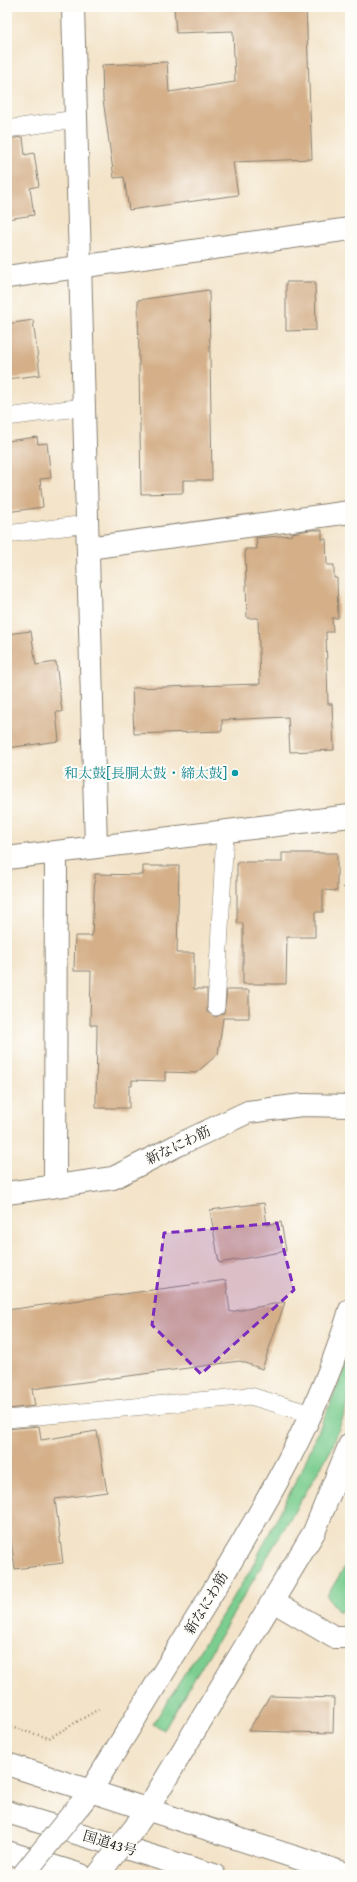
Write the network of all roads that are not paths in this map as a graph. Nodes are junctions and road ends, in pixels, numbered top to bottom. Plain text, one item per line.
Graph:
1 (73, 7) edge
2 (76, 119) junction
3 (7, 129) edge
4 (350, 228) edge
5 (80, 267) junction
6 (7, 277) edge
7 (84, 407) junction
8 (7, 417) edge
9 (350, 512) edge
10 (87, 524) junction
11 (7, 534) edge
12 (88, 548) junction
13 (350, 816) edge
14 (225, 831) junction
15 (96, 847) junction
16 (56, 852) junction
17 (7, 858) edge
18 (216, 1007) dead end
19 (350, 1106) edge
20 (55, 1186) junction
21 (7, 1193) edge
22 (350, 1310) edge
23 (311, 1414) junction
24 (7, 1419) edge
25 (350, 1444) edge
26 (273, 1601) junction
27 (350, 1637) edge
28 (7, 1764) edge
29 (90, 1792) junction
30 (7, 1812) edge
31 (141, 1818) junction
32 (7, 1852) edge
33 (23, 1875) edge
34 (81, 1875) edge
35 (98, 1875) edge
36 (214, 1875) edge
37 (350, 1875) edge

1 - 2 main road
2 - 3 lane
2 - 5 main road
4 - 5 main road
5 - 6 main road
5 - 7 main road
7 - 8 lane
7 - 10 main road
9 - 12 main road
10 - 11 lane
10 - 12 main road
12 - 15 main road
13 - 14 main road
14 - 15 main road
14 - 18 lane
15 - 16 main road
16 - 17 main road
16 - 20 main road
19 - 20 main road, 新なにわ筋
20 - 21 main road, 新なにわ筋
22 - 23 main road, 新なにわ筋
23 - 24 lane
23 - 29 main road, 新なにわ筋
25 - 26 main road
26 - 27 main road
26 - 31 main road
28 - 29 main road
29 - 31 main road
29 - 33 main road, 新なにわ筋, bridge
30 - 36 main road, 国道43号
31 - 35 main road, bridge
31 - 37 main road
32 - 34 main road

